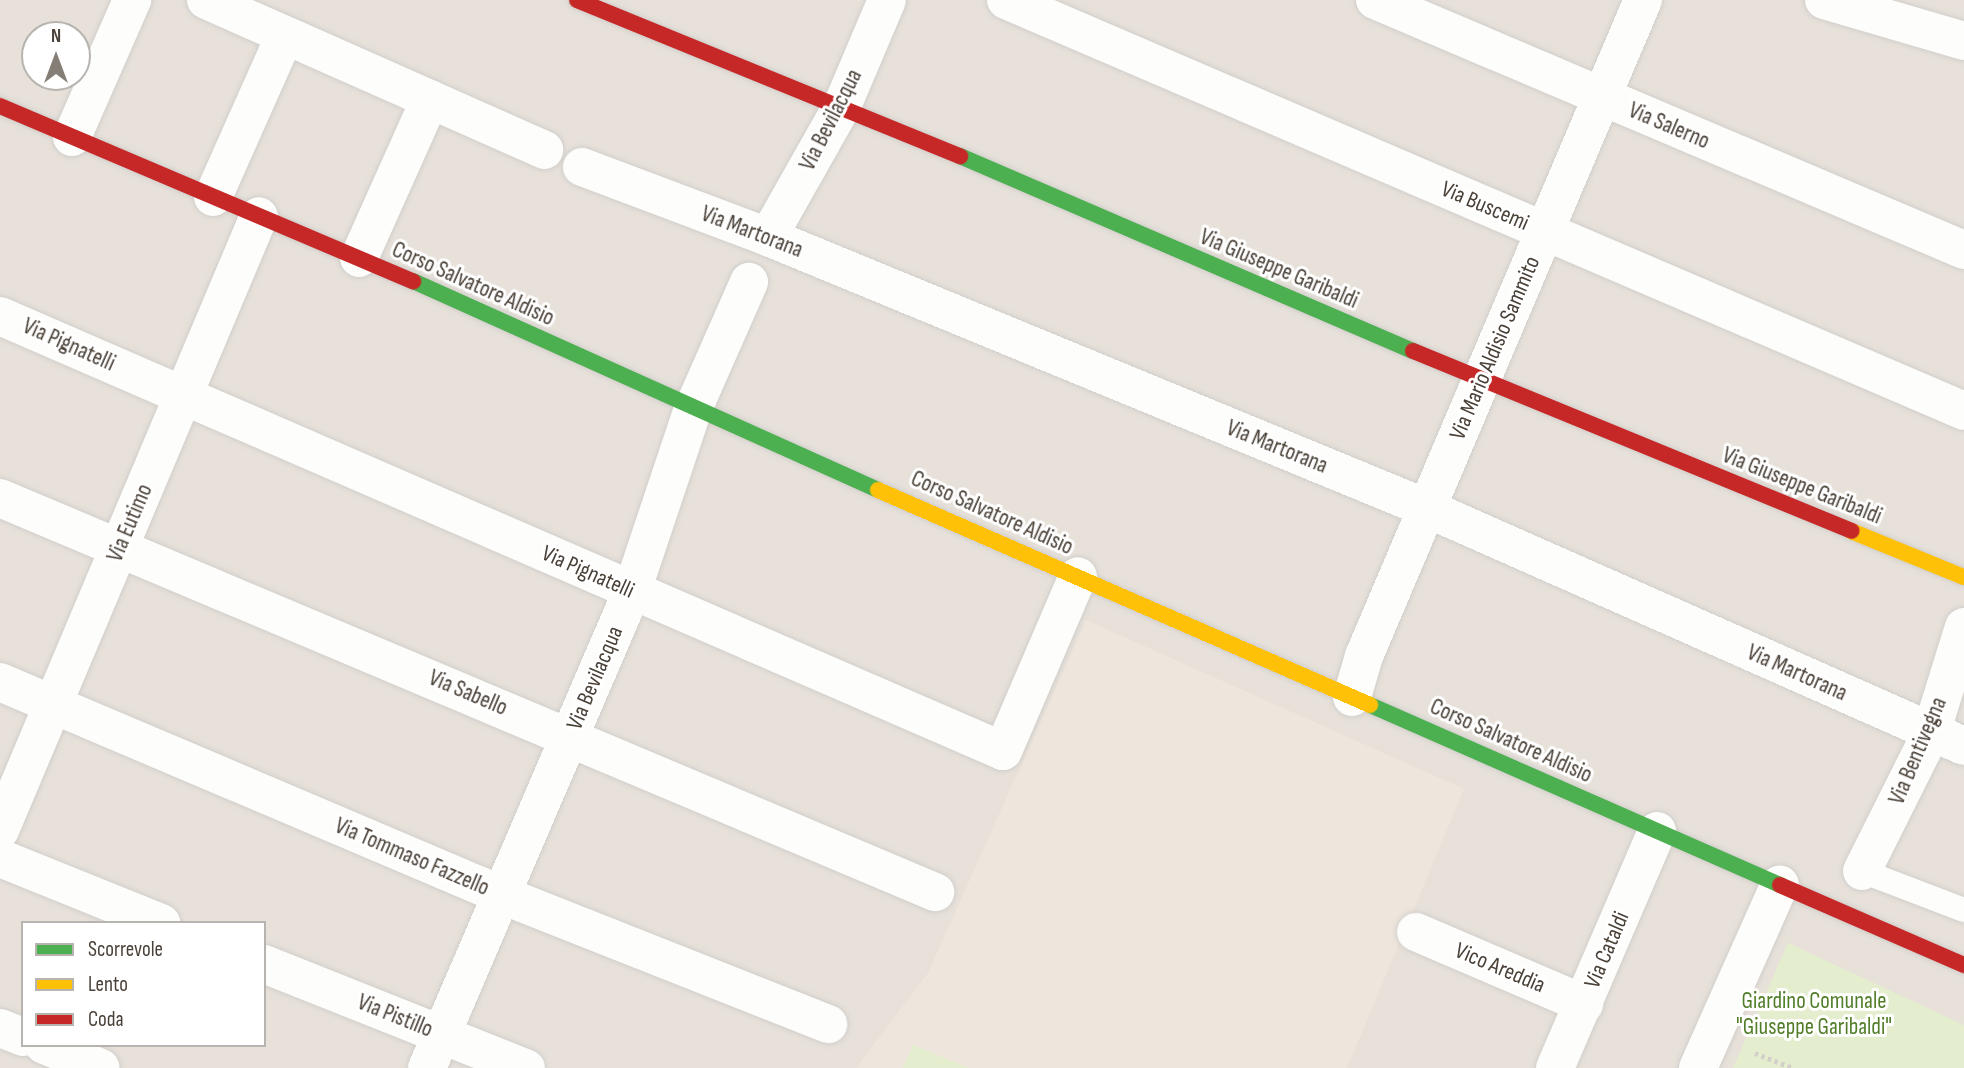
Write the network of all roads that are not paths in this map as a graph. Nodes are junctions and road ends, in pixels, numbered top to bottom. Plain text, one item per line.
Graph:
1 (132, 0) edge
2 (206, 0) edge
3 (577, 0) edge
4 (887, 0) edge
5 (1006, 0) edge
6 (1375, 0) edge
7 (1643, 0) edge
8 (1824, 0) edge
9 (285, 35) junction
10 (1964, 41) edge
11 (1601, 98) junction
12 (430, 99) junction
13 (0, 106) edge
14 (842, 106) junction
15 (72, 137) junction
16 (544, 150) dead end
17 (582, 167) dead end
18 (213, 197) junction
19 (259, 216) junction
20 (1544, 232) junction
21 (768, 237) junction
22 (1964, 250) edge
23 (359, 258) junction
24 (749, 282) dead end
25 (0, 316) edge
26 (1481, 380) junction
27 (185, 396) junction
28 (693, 409) junction
29 (1964, 411) edge
30 (0, 498) edge
31 (1426, 508) junction
32 (120, 548) junction
33 (1078, 576) junction
34 (1964, 577) edge
35 (632, 592) junction
36 (1964, 627) edge
37 (0, 682) edge
38 (1352, 697) junction
39 (53, 705) junction
40 (571, 735) junction
41 (1947, 739) edge
42 (0, 830) edge
43 (1657, 831) junction
44 (0, 858) edge
45 (1862, 871) joint
46 (1780, 884) junction
47 (935, 892) dead end
48 (502, 895) junction
49 (1964, 910) edge
50 (157, 921) edge
51 (1416, 932) dead end
52 (266, 965) edge
53 (1964, 965) edge
54 (1584, 1004) junction
55 (828, 1024) dead end
56 (0, 1028) edge
57 (21, 1036) edge
58 (49, 1047) edge
59 (434, 1052) edge
60 (101, 1068) edge
61 (526, 1068) edge
62 (1555, 1068) edge
63 (1698, 1068) edge

1 - 15 street
2 - 9 street
3 - 14 street, Via Giuseppe Garibaldi
4 - 14 street, Via Bevilacqua
5 - 20 street, Via Buscemi
6 - 11 street, Via Salerno
7 - 11 street, Via Mario Aldisio Sammito
8 - 10 street
9 - 12 street
9 - 18 street
11 - 20 street, Via Mario Aldisio Sammito
11 - 22 street, Via Salerno
12 - 16 street
12 - 23 street
13 - 15 street, Corso Salvatore Aldisio
14 - 21 street, Via Bevilacqua
14 - 26 street, Via Giuseppe Garibaldi
15 - 18 street, Corso Salvatore Aldisio
17 - 21 street, Via Martorana
18 - 19 street, Corso Salvatore Aldisio
19 - 23 street, Corso Salvatore Aldisio
19 - 27 street, Via Eutimo
20 - 26 street, Via Mario Aldisio Sammito
20 - 29 street, Via Buscemi
21 - 31 street, Via Martorana
23 - 28 street, Corso Salvatore Aldisio
24 - 28 street, Via Bevilacqua
25 - 27 street, Via Pignatelli
26 - 31 street, Via Mario Aldisio Sammito
26 - 34 street, Via Giuseppe Garibaldi
27 - 32 street, Via Eutimo
27 - 35 street, Via Pignatelli
28 - 33 street, Corso Salvatore Aldisio
28 - 35 street, Via Bevilacqua
30 - 32 street, Via Sabello
31 - 38 street, Via Mario Aldisio Sammito
31 - 41 street, Via Martorana
32 - 39 street, Via Eutimo
32 - 40 street, Via Sabello
33 - 35 street, Via Pignatelli
33 - 38 street, Corso Salvatore Aldisio
35 - 40 street, Via Bevilacqua
36 - 41 street, Via Bentivegna
37 - 39 street, Via Tommaso Fazzello
38 - 43 street, Corso Salvatore Aldisio
39 - 42 street, Via Eutimo
39 - 48 street, Via Tommaso Fazzello
40 - 47 street, Via Sabello
40 - 48 street, Via Bevilacqua
41 - 45 street, Via Bentivegna
43 - 46 street, Corso Salvatore Aldisio
43 - 54 street, Via Cataldi
44 - 50 street
45 - 49 lane
46 - 53 street, Corso Salvatore Aldisio
46 - 63 street
48 - 55 street, Via Tommaso Fazzello
48 - 59 street, Via Bevilacqua
51 - 54 street, Vico Areddia
52 - 59 street, Via Pistillo
54 - 62 street, Via Cataldi
56 - 57 street
58 - 60 street
59 - 61 street, Via Pistillo

